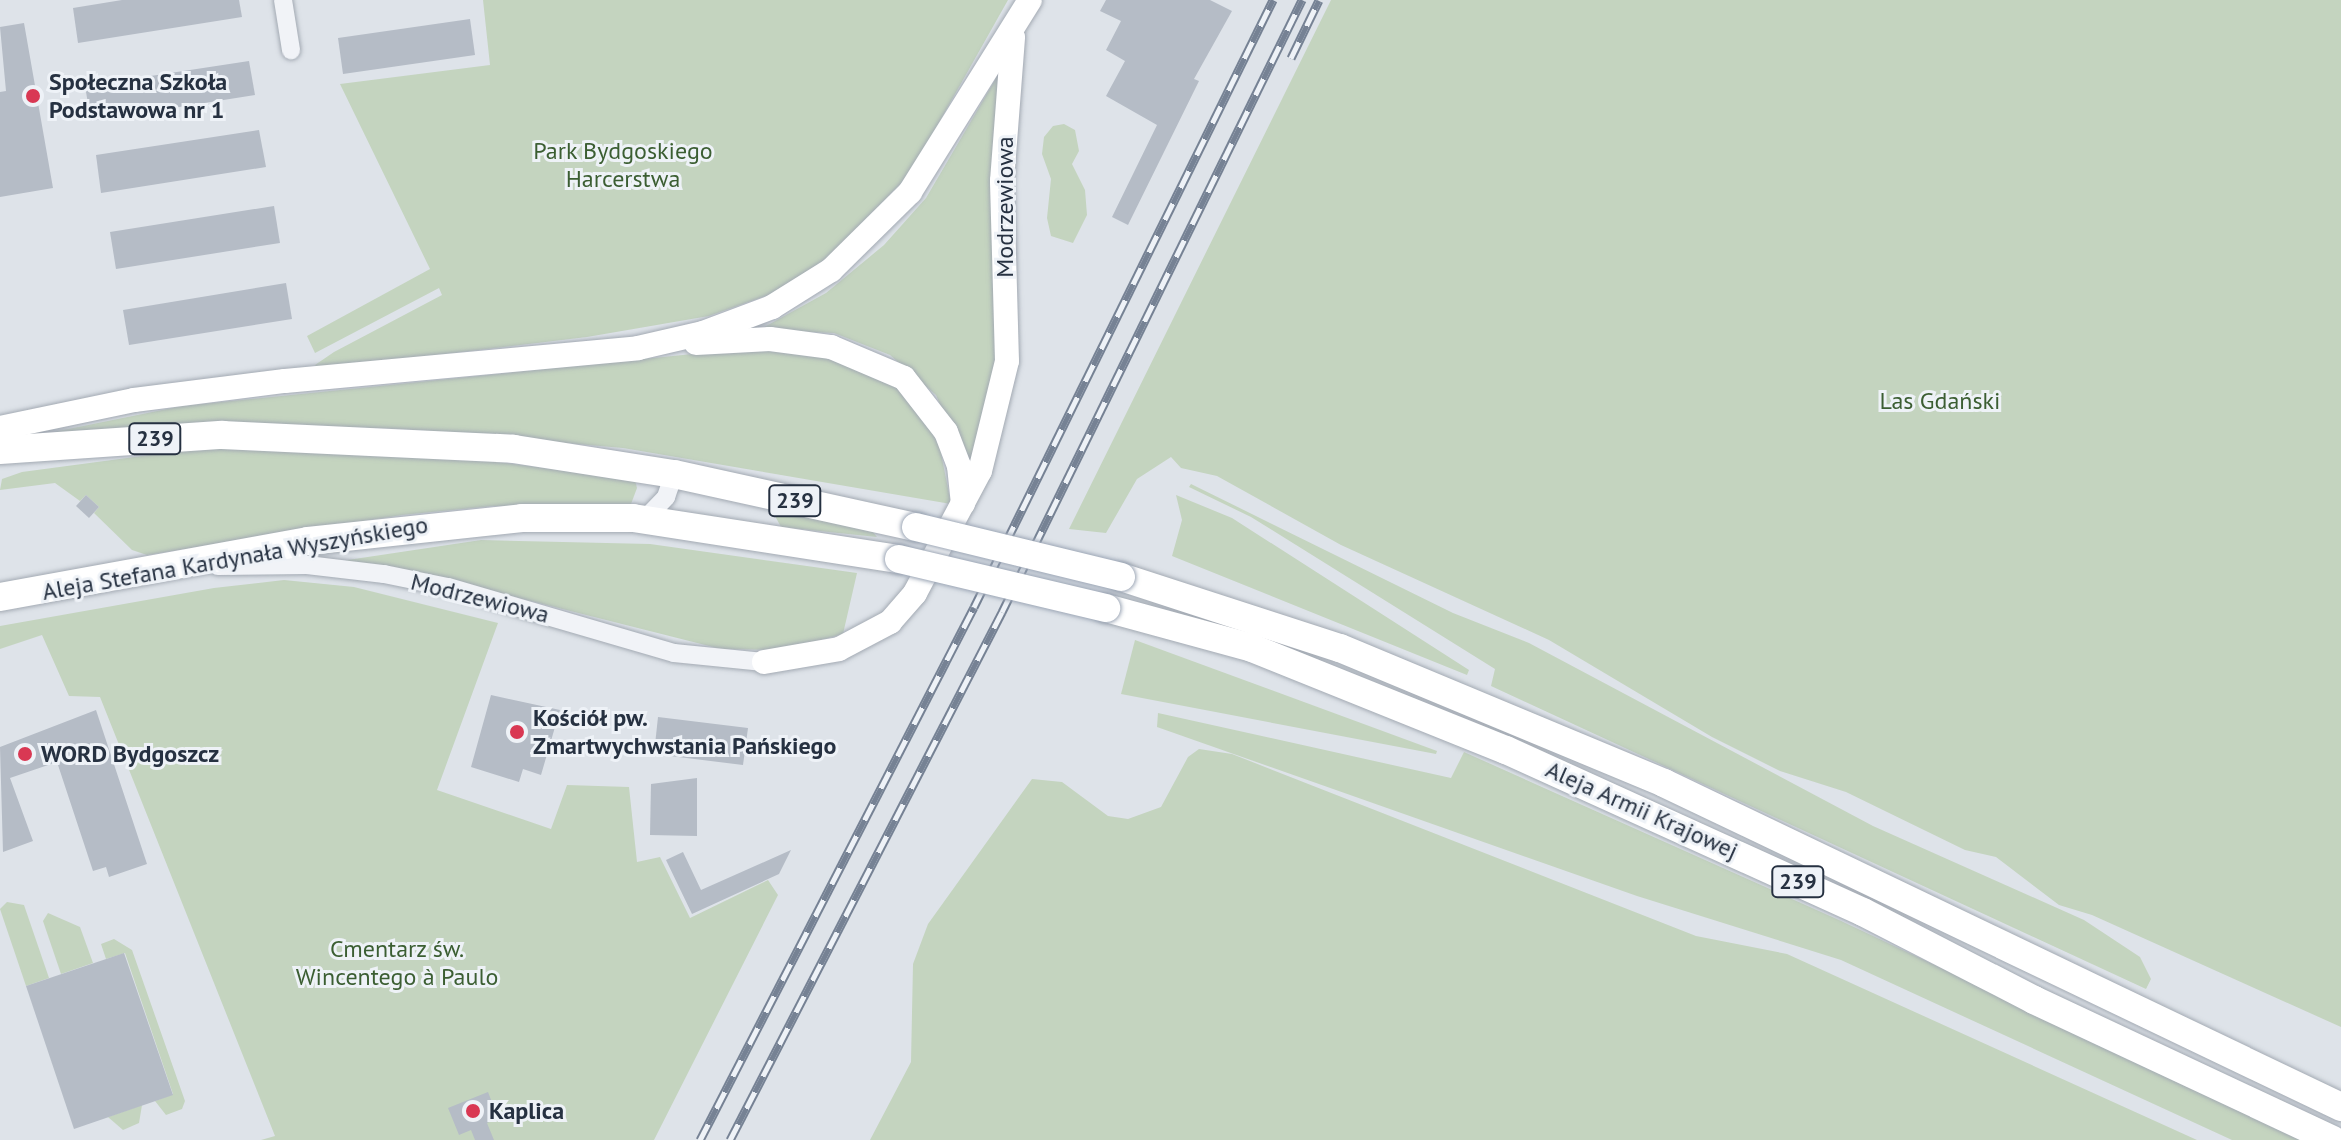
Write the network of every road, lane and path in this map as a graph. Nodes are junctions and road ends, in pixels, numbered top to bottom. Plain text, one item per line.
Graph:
1 (283, 0) edge
2 (1030, 0) edge
3 (1013, 30) junction
4 (291, 50) dead end
5 (638, 348) junction
6 (0, 428) edge
7 (0, 450) edge
8 (674, 474) junction
9 (963, 506) junction
10 (644, 520) junction
11 (191, 566) junction
12 (0, 597) edge
13 (1106, 608) joint
14 (764, 662) joint
15 (2341, 1107) edge
16 (2333, 1140) edge

1 - 4 street
2 - 3 street, Modrzewiowa
3 - 5 street
3 - 9 street, Modrzewiowa
5 - 6 street
5 - 9 street
7 - 8 main road, 239
8 - 10 street
8 - 15 main road, Aleja Armii Krajowej / 239, bridge
9 - 14 street, Modrzewiowa
10 - 11 main road, Aleja Stefana Kardynała Wyszyńskiego / 239
10 - 13 main road, Aleja Stefana Kardynała Wyszyńskiego / 239, bridge
11 - 12 main road, Aleja Stefana Kardynała Wyszyńskiego / 239
11 - 14 street, Modrzewiowa
13 - 16 main road, Aleja Armii Krajowej / 239

